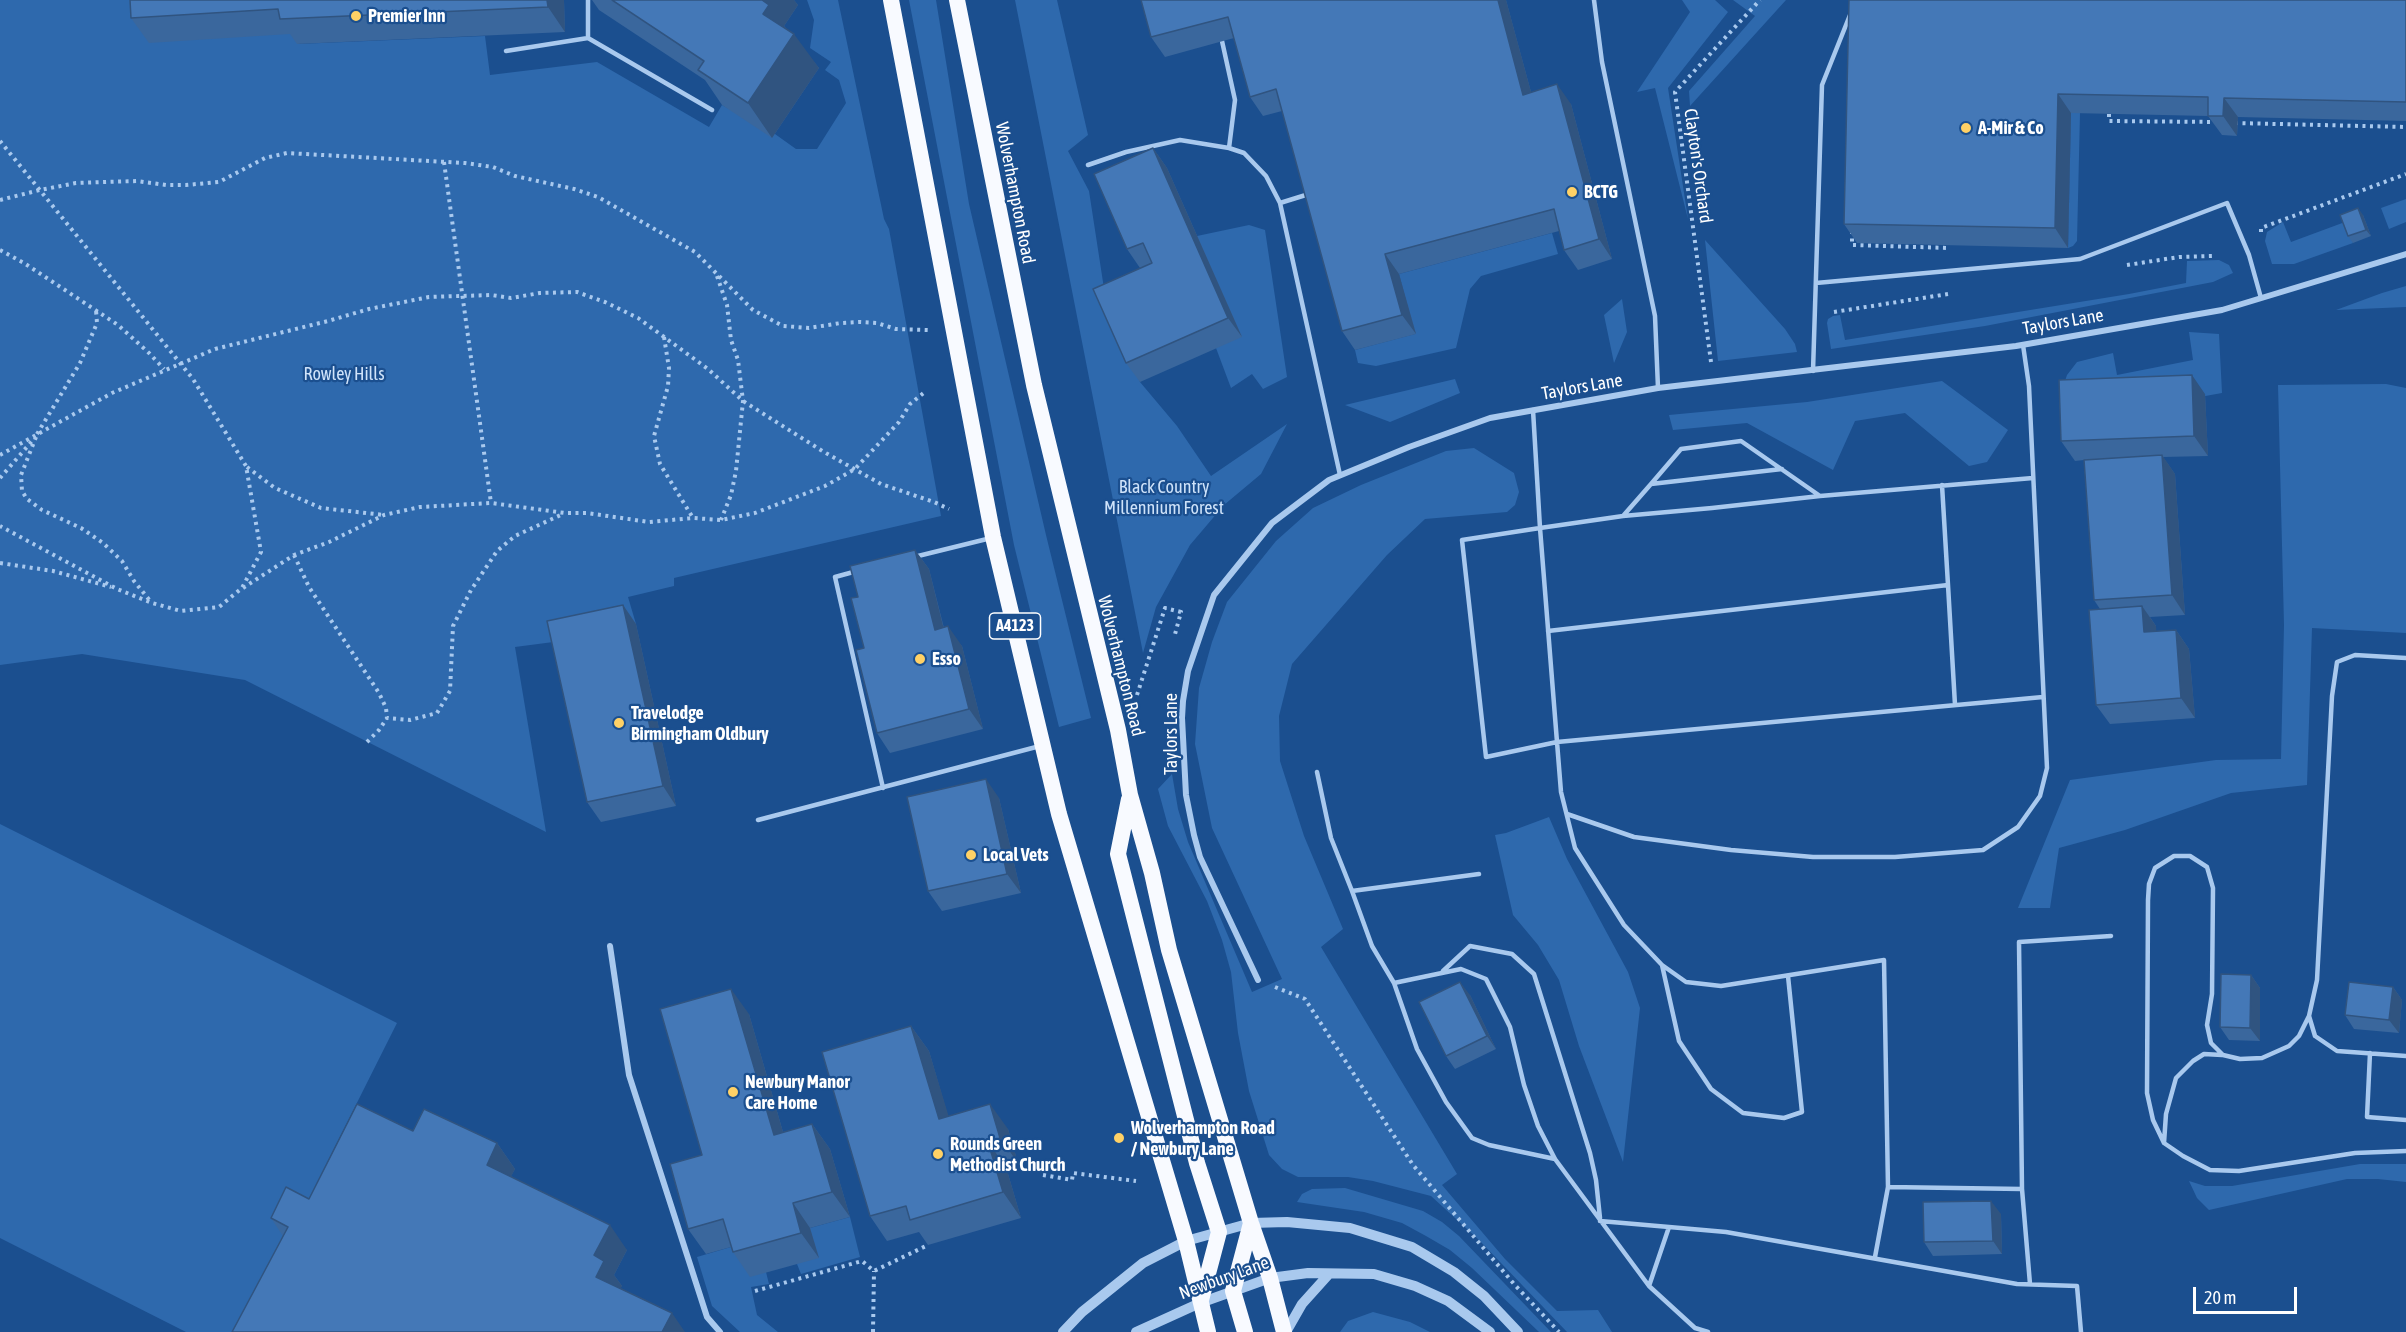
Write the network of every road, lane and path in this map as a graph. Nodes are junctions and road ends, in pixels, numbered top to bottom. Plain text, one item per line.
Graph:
1 (588, 0) edge
2 (891, 0) edge
3 (957, 0) edge
4 (1594, 0) edge
5 (1760, 0) edge
6 (1850, 8) edge
7 (588, 38) junction
8 (1222, 41) edge
9 (506, 51) dead end
10 (712, 110) edge
11 (2109, 114) edge
12 (2406, 127) edge
13 (0, 141) edge
14 (1229, 148) junction
15 (444, 162) junction
16 (1088, 165) dead end
17 (2406, 174) edge
18 (40, 190) junction
19 (1313, 193) edge
20 (0, 200) edge
21 (1280, 203) junction
22 (1852, 225) edge
23 (2261, 235) dead end
24 (1956, 248) edge
25 (0, 250) edge
26 (2406, 254) edge
27 (717, 275) junction
28 (1816, 283) junction
29 (461, 295) junction
30 (2261, 298) junction
31 (96, 309) junction
32 (930, 330) dead end
33 (664, 337) junction
34 (2023, 345) junction
35 (180, 363) junction
36 (1712, 368) dead end
37 (164, 369) junction
38 (1813, 371) junction
39 (1658, 388) junction
40 (926, 391) dead end
41 (743, 401) junction
42 (1533, 410) junction
43 (36, 437) junction
44 (0, 455) edge
45 (246, 466) junction
46 (1782, 469) junction
47 (855, 470) junction
48 (1340, 475) junction
49 (0, 478) edge
50 (2033, 478) junction
51 (1651, 484) junction
52 (1942, 485) junction
53 (1820, 496) junction
54 (490, 503) junction
55 (949, 509) dead end
56 (565, 513) junction
57 (384, 515) junction
58 (1623, 516) junction
59 (693, 518) junction
60 (721, 520) junction
61 (0, 526) edge
62 (1540, 528) junction
63 (993, 537) junction
64 (294, 555) junction
65 (902, 560) edge
66 (0, 563) edge
67 (868, 568) edge
68 (1948, 585) junction
69 (242, 588) junction
70 (117, 589) junction
71 (152, 603) junction
72 (1548, 631) junction
73 (1173, 642) dead end
74 (2406, 658) edge
75 (1137, 696) dead end
76 (2043, 697) junction
77 (1955, 705) junction
78 (387, 718) junction
79 (366, 742) dead end
80 (1557, 742) junction
81 (1043, 745) junction
82 (1317, 772) dead end
83 (883, 788) junction
84 (1130, 795) junction
85 (1567, 814) junction
86 (758, 820) dead end
87 (1479, 874) dead end
88 (1352, 891) junction
89 (2111, 936) dead end
90 (610, 946) dead end
91 (1662, 965) junction
92 (1442, 973) junction
93 (1788, 976) junction
94 (1258, 980) joint
95 (1394, 983) junction
96 (2309, 1016) junction
97 (2370, 1053) junction
98 (2223, 1055) junction
99 (2406, 1056) edge
100 (2406, 1120) edge
101 (2164, 1143) junction
102 (2406, 1151) edge
103 (1555, 1159) junction
104 (1043, 1175) dead end
105 (1136, 1181) dead end
106 (1888, 1187) junction
107 (2022, 1189) junction
108 (1600, 1221) junction
109 (1251, 1223) junction
110 (1669, 1227) junction
111 (1219, 1232) junction
112 (1186, 1241) junction
113 (928, 1245) edge
114 (1875, 1257) junction
115 (874, 1271) junction
116 (1329, 1274) junction
117 (1270, 1278) junction
118 (2030, 1284) junction
119 (1649, 1286) junction
120 (755, 1291) dead end
121 (1233, 1291) junction
122 (1200, 1303) junction
123 (720, 1332) edge
124 (873, 1332) edge
125 (1063, 1332) edge
126 (1136, 1332) edge
127 (1208, 1332) edge
128 (1245, 1332) edge
129 (1285, 1332) edge
130 (1490, 1332) edge
131 (1518, 1332) edge
132 (1559, 1332) edge
133 (1708, 1332) edge
134 (2081, 1332) edge

1 - 7 lane
2 - 63 highway, A4123
3 - 84 highway, Wolverhampton Road
4 - 39 lane
5 - 36 path, Clayton's Orchard
6 - 28 lane
7 - 9 lane
7 - 10 lane
8 - 14 lane
11 - 12 path
13 - 18 path
14 - 16 lane
14 - 21 lane
15 - 18 path
15 - 27 path
15 - 29 path
17 - 23 path
18 - 20 path
18 - 35 path
19 - 21 lane
21 - 48 lane
22 - 24 path
25 - 31 path
26 - 30 street, Taylors Lane
27 - 32 path
27 - 41 path
28 - 30 lane
28 - 38 lane
29 - 33 path
29 - 35 path
29 - 54 path
30 - 34 street, Taylors Lane
31 - 37 path
31 - 43 path
33 - 41 path
33 - 59 path
34 - 38 street, Taylors Lane
34 - 50 lane
35 - 37 path
35 - 45 path
37 - 43 path
38 - 39 street, Taylors Lane
39 - 42 street, Taylors Lane
40 - 47 path
41 - 47 path
41 - 60 path
42 - 48 street, Taylors Lane
42 - 62 lane
43 - 44 path
43 - 49 path
43 - 71 path
45 - 57 path
45 - 69 path
46 - 51 lane
46 - 51 lane
46 - 53 lane
47 - 55 path
47 - 60 path
48 - 94 street, Taylors Lane
50 - 52 lane
50 - 76 lane
51 - 58 lane
52 - 53 lane
52 - 68 lane
53 - 58 lane
54 - 56 path
54 - 57 path
56 - 59 path
56 - 78 path
57 - 64 path
58 - 62 lane
59 - 60 path
61 - 70 path
62 - 72 lane
62 - 80 lane
63 - 65 lane
63 - 81 highway, A4123
64 - 69 path
64 - 78 path
66 - 70 path
67 - 83 lane
68 - 72 lane
68 - 77 lane
69 - 71 path
70 - 71 path
72 - 80 lane
73 - 75 path
74 - 96 lane
76 - 77 lane
76 - 85 lane
77 - 80 lane
78 - 79 path
80 - 85 lane
81 - 83 lane
81 - 112 highway, A4123
82 - 88 lane
83 - 86 lane
84 - 109 highway, Wolverhampton Road
84 - 111 highway
85 - 91 lane
87 - 88 lane
88 - 95 lane
89 - 107 lane
90 - 123 street
91 - 93 lane
91 - 93 lane
92 - 95 lane
92 - 103 lane
92 - 108 lane
93 - 106 lane
94 - 132 path
95 - 103 lane
96 - 97 lane
96 - 98 lane
97 - 99 lane
97 - 100 lane
98 - 101 lane
98 - 101 lane
101 - 102 lane
103 - 108 lane
104 - 105 path
106 - 107 lane
106 - 114 lane
107 - 118 lane
108 - 110 lane
108 - 119 lane
109 - 111 street
109 - 117 highway, Wolverhampton Road
109 - 121 highway
109 - 131 street
110 - 114 lane
110 - 119 lane
111 - 112 street
111 - 122 highway
112 - 122 highway, A4123
112 - 125 street
113 - 115 path
114 - 118 lane
115 - 120 path
115 - 124 path
116 - 117 street, Newbury Lane
116 - 129 street
116 - 130 street, Newbury Lane
117 - 121 street, Newbury Lane
117 - 129 highway, Wolverhampton Road
118 - 134 lane
119 - 133 lane
121 - 122 street, Newbury Lane
121 - 128 highway
122 - 126 street, Newbury Lane
122 - 127 highway, A4123

